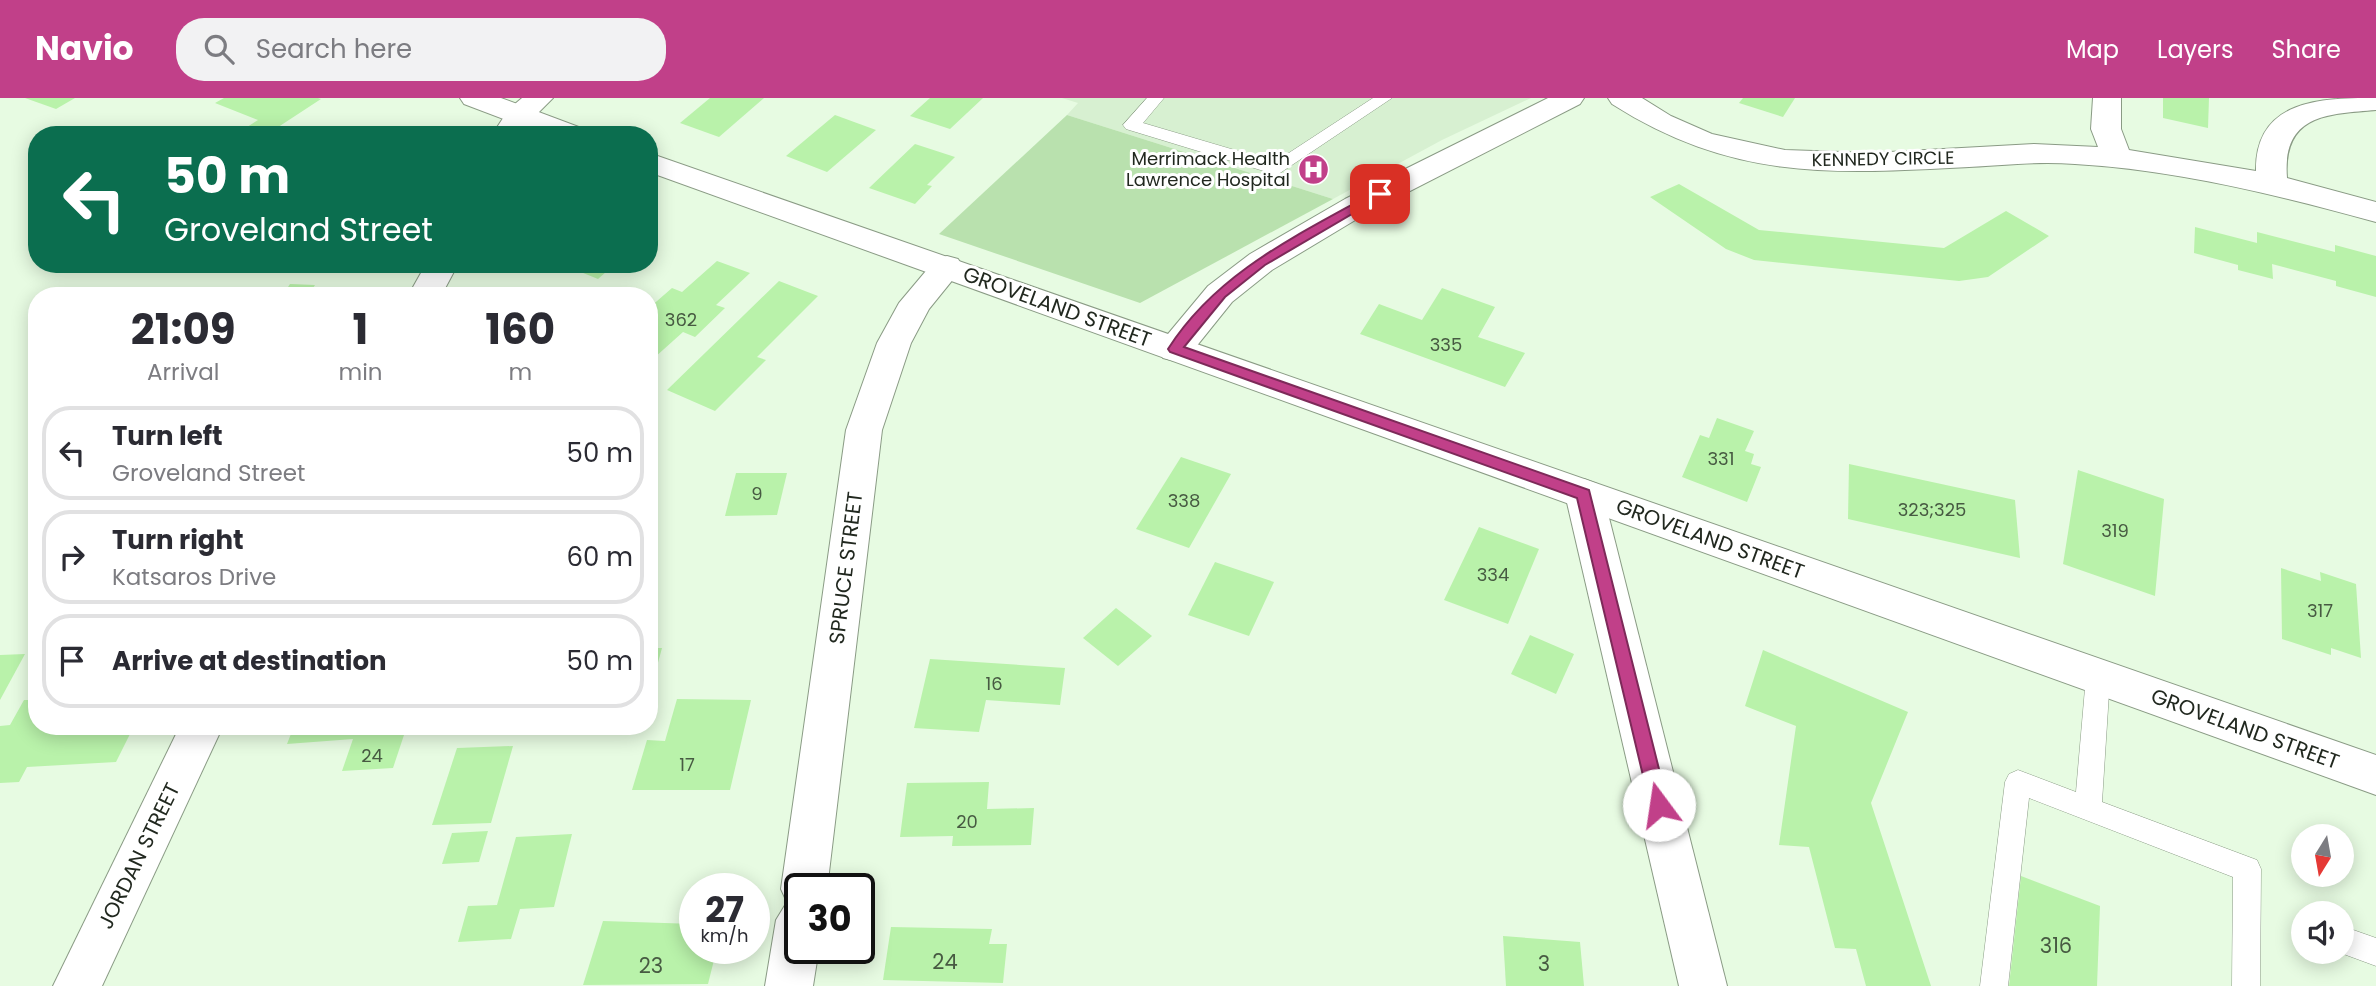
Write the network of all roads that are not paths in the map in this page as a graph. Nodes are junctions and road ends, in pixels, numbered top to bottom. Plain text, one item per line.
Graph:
1 (474, 98) edge
2 (1156, 98) edge
3 (1384, 98) edge
4 (1570, 98) edge
5 (1622, 98) edge
6 (2107, 98) edge
7 (2376, 101) edge
8 (521, 116) edge
9 (549, 126) edge
10 (2116, 156) junction
11 (658, 165) edge
12 (2272, 184) junction
13 (2376, 212) edge
14 (947, 267) junction
15 (1175, 349) junction
16 (1584, 494) junction
17 (2098, 677) junction
18 (198, 735) edge
19 (2376, 775) edge
20 (2088, 807) junction
21 (806, 873) edge
22 (2354, 944) edge
23 (2376, 952) edge
24 (793, 964) edge
25 (77, 986) edge
26 (789, 986) edge
27 (1703, 986) edge
28 (1994, 986) edge
29 (2246, 986) edge

1 - 8 street
2 - 3 lane
4 - 15 street
5 - 10 street, KENNEDY CIRCLE
6 - 10 street
7 - 12 street
8 - 9 street
10 - 12 street, KENNEDY CIRCLE
11 - 14 street, GROVELAND STREET
12 - 13 street, KENNEDY CIRCLE
14 - 15 street, GROVELAND STREET
14 - 21 street, SPRUCE STREET
15 - 16 street, GROVELAND STREET
16 - 17 street, GROVELAND STREET
16 - 27 street
17 - 19 street, GROVELAND STREET
17 - 20 lane
18 - 25 street, JORDAN STREET
20 - 28 lane
20 - 29 lane
22 - 23 lane
24 - 26 street

